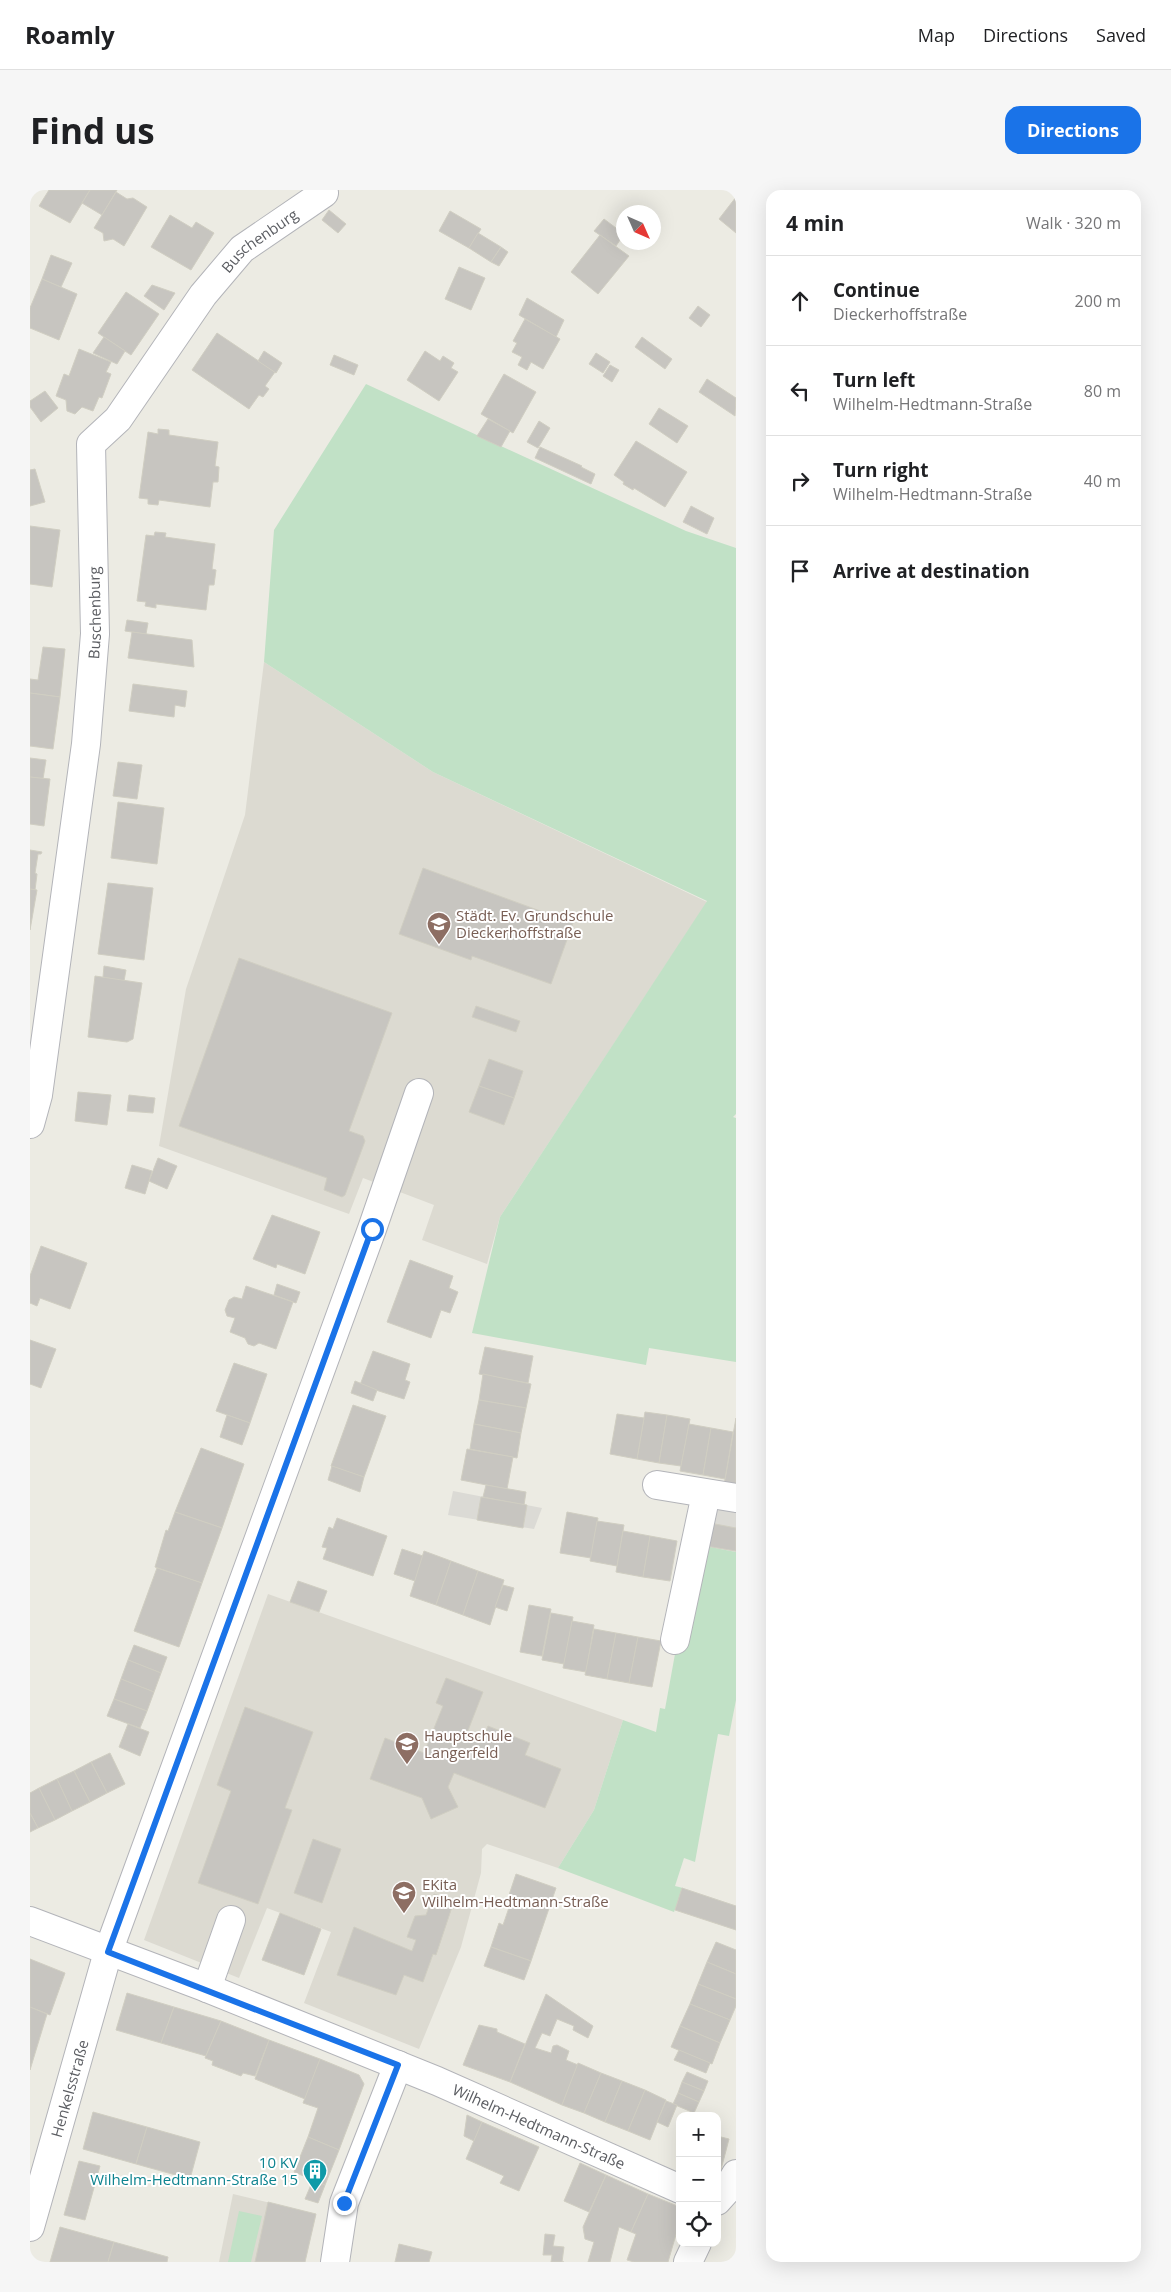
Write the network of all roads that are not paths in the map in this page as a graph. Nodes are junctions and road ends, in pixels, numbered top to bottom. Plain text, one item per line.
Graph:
1 (324, 193) dead end
2 (419, 1093) dead end
3 (30, 1124) edge
4 (657, 1485) dead end
5 (706, 1494) junction
6 (736, 1498) edge
7 (675, 1640) dead end
8 (231, 1920) dead end
9 (30, 1921) edge
10 (108, 1952) junction
11 (207, 1988) junction
12 (398, 2065) junction
13 (736, 2174) edge
14 (676, 2187) edge
15 (721, 2197) edge
16 (721, 2207) edge
17 (736, 2213) edge
18 (30, 2227) edge
19 (695, 2247) edge
20 (335, 2262) edge
21 (688, 2262) edge

1 - 3 street, Buschenburg
2 - 10 street, Henkelsstraße
4 - 5 street
5 - 6 street
5 - 7 street
8 - 11 street
9 - 10 street, Wilhelm-Hedtmann-Straße
10 - 11 street, Wilhelm-Hedtmann-Straße
10 - 18 street, Henkelsstraße
11 - 12 street, Wilhelm-Hedtmann-Straße
12 - 14 street, Wilhelm-Hedtmann-Straße
12 - 20 street
13 - 15 street
16 - 17 street
19 - 21 street

